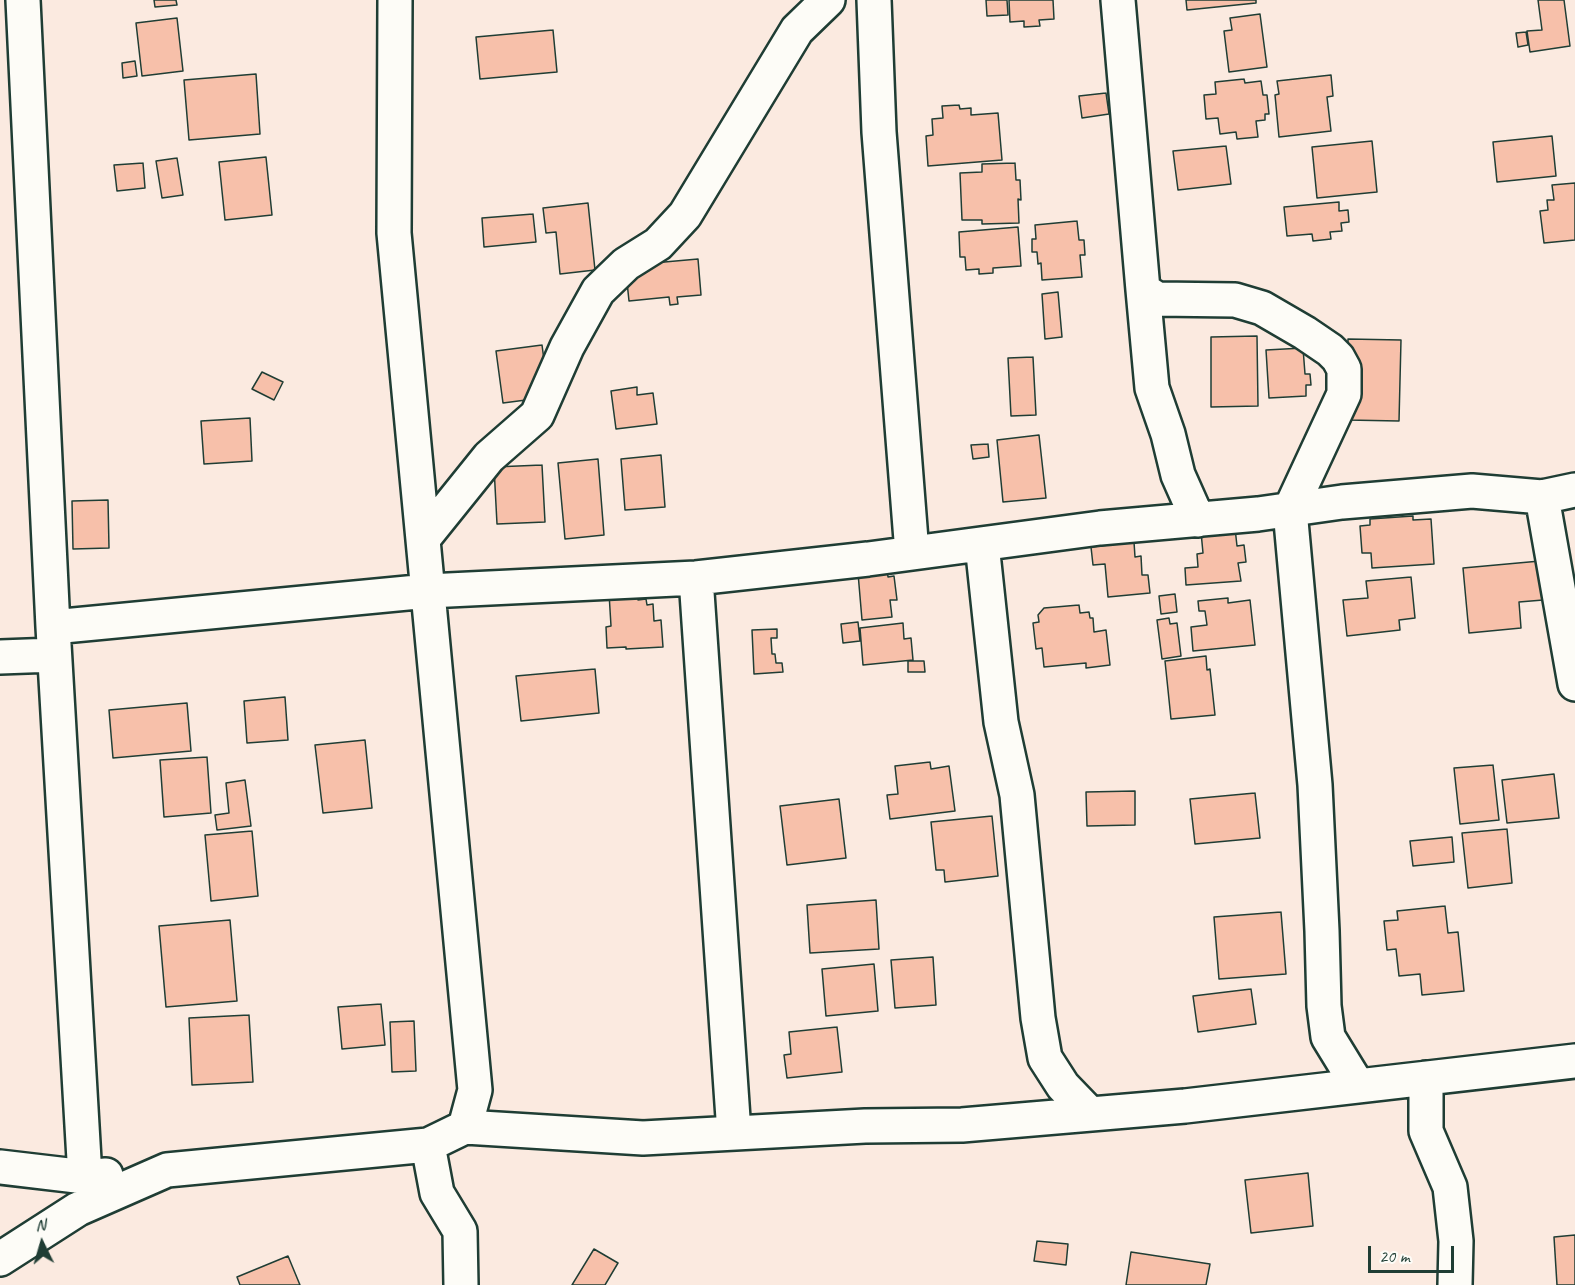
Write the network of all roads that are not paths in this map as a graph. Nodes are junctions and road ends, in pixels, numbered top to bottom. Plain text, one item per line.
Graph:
1 (23, 0) edge
2 (395, 0) edge
3 (828, 0) edge
4 (874, 0) edge
5 (1118, 0) edge
6 (1143, 290) junction
7 (1575, 490) edge
8 (1542, 497) junction
9 (1290, 510) junction
10 (1198, 520) junction
11 (423, 539) junction
12 (982, 544) junction
13 (912, 553) junction
14 (696, 578) junction
15 (428, 591) junction
16 (53, 641) junction
17 (0, 657) edge
18 (1575, 684) edge
19 (1575, 1061) edge
20 (1426, 1078) junction
21 (1358, 1086) junction
22 (1090, 1114) junction
23 (465, 1127) junction
24 (734, 1133) junction
25 (428, 1145) junction
26 (0, 1167) edge
27 (167, 1170) junction
28 (85, 1177) junction
29 (0, 1259) edge
30 (461, 1285) edge
31 (1455, 1285) edge

1 - 16 street
2 - 11 street
3 - 11 street
4 - 13 street
5 - 6 street
6 - 9 street
6 - 10 street
7 - 8 street
8 - 9 street
8 - 18 street
9 - 10 street
9 - 21 street
10 - 12 street
11 - 15 street
12 - 13 street
12 - 22 street
13 - 14 street
14 - 15 street
14 - 24 street
15 - 16 street
15 - 23 street
16 - 17 street
16 - 28 street
19 - 20 street
20 - 21 street
20 - 31 street
21 - 22 street
22 - 24 street
23 - 24 street
23 - 25 street
25 - 27 street
25 - 30 street
26 - 28 street
27 - 28 street
27 - 29 street

